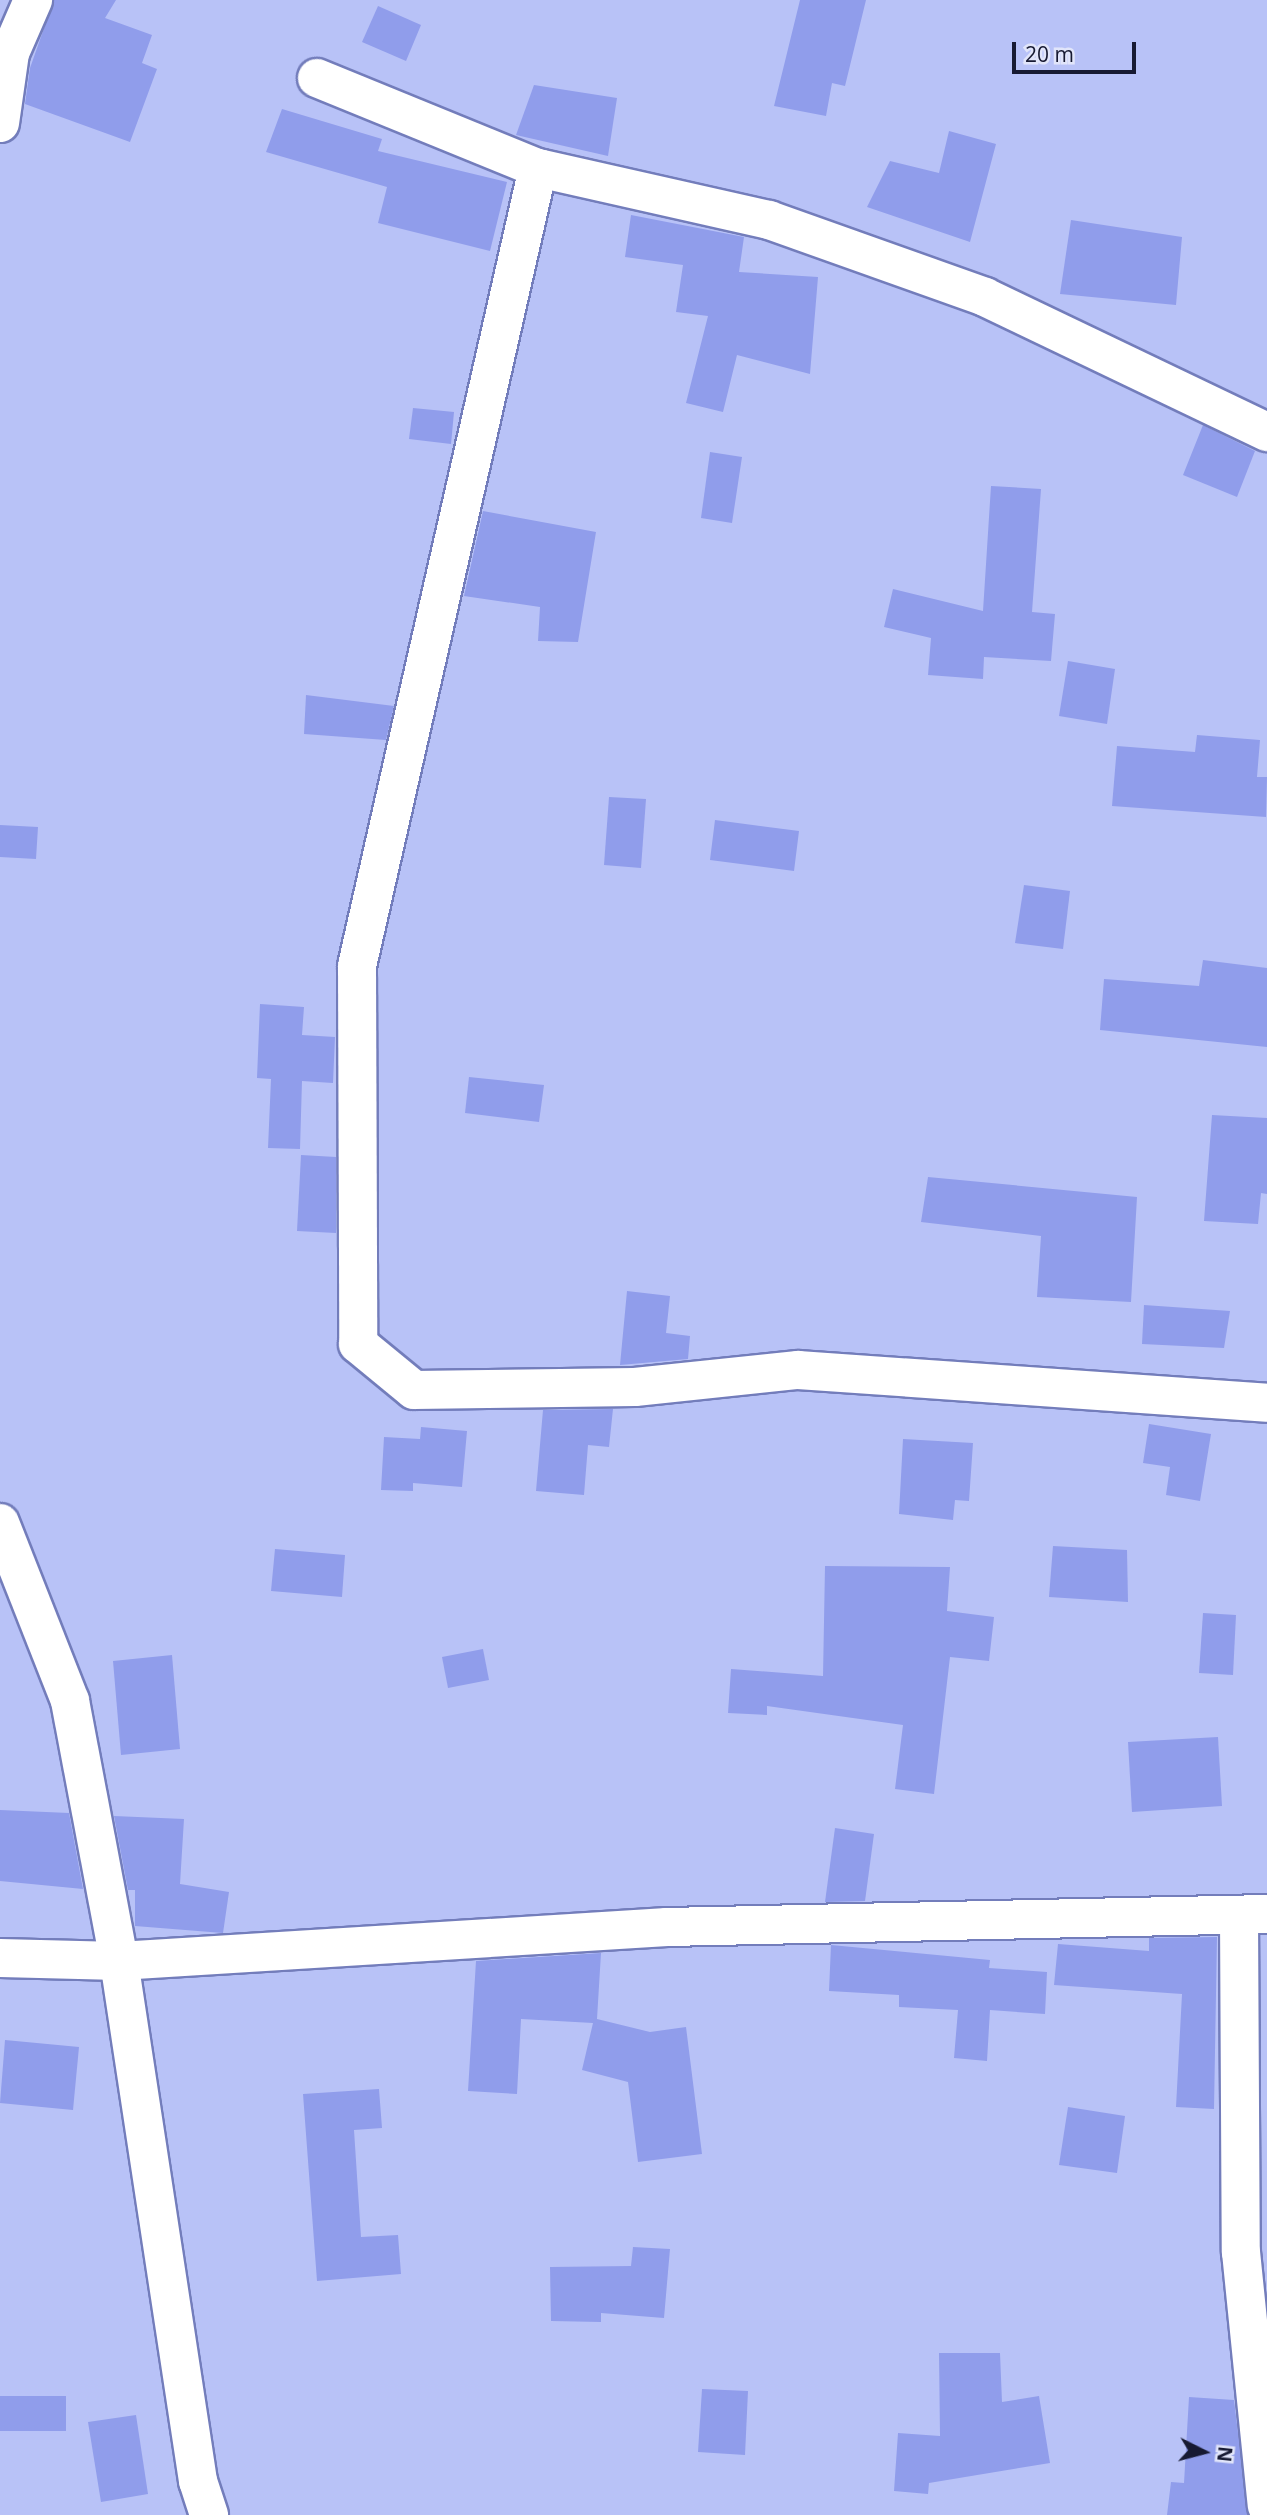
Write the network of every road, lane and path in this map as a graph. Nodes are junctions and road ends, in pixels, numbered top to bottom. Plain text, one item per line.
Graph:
1 (33, 0) edge
2 (317, 78) dead end
3 (0, 123) edge
4 (538, 169) junction
5 (1267, 432) edge
6 (1267, 1403) edge
7 (0, 1523) edge
8 (1253, 1914) edge
9 (0, 1958) edge
10 (119, 1961) junction
11 (1267, 2506) edge
12 (209, 2515) edge

1 - 3 street
2 - 4 street
4 - 5 street
4 - 6 street
7 - 10 street
8 - 10 street
8 - 11 street
9 - 10 street
10 - 12 street

